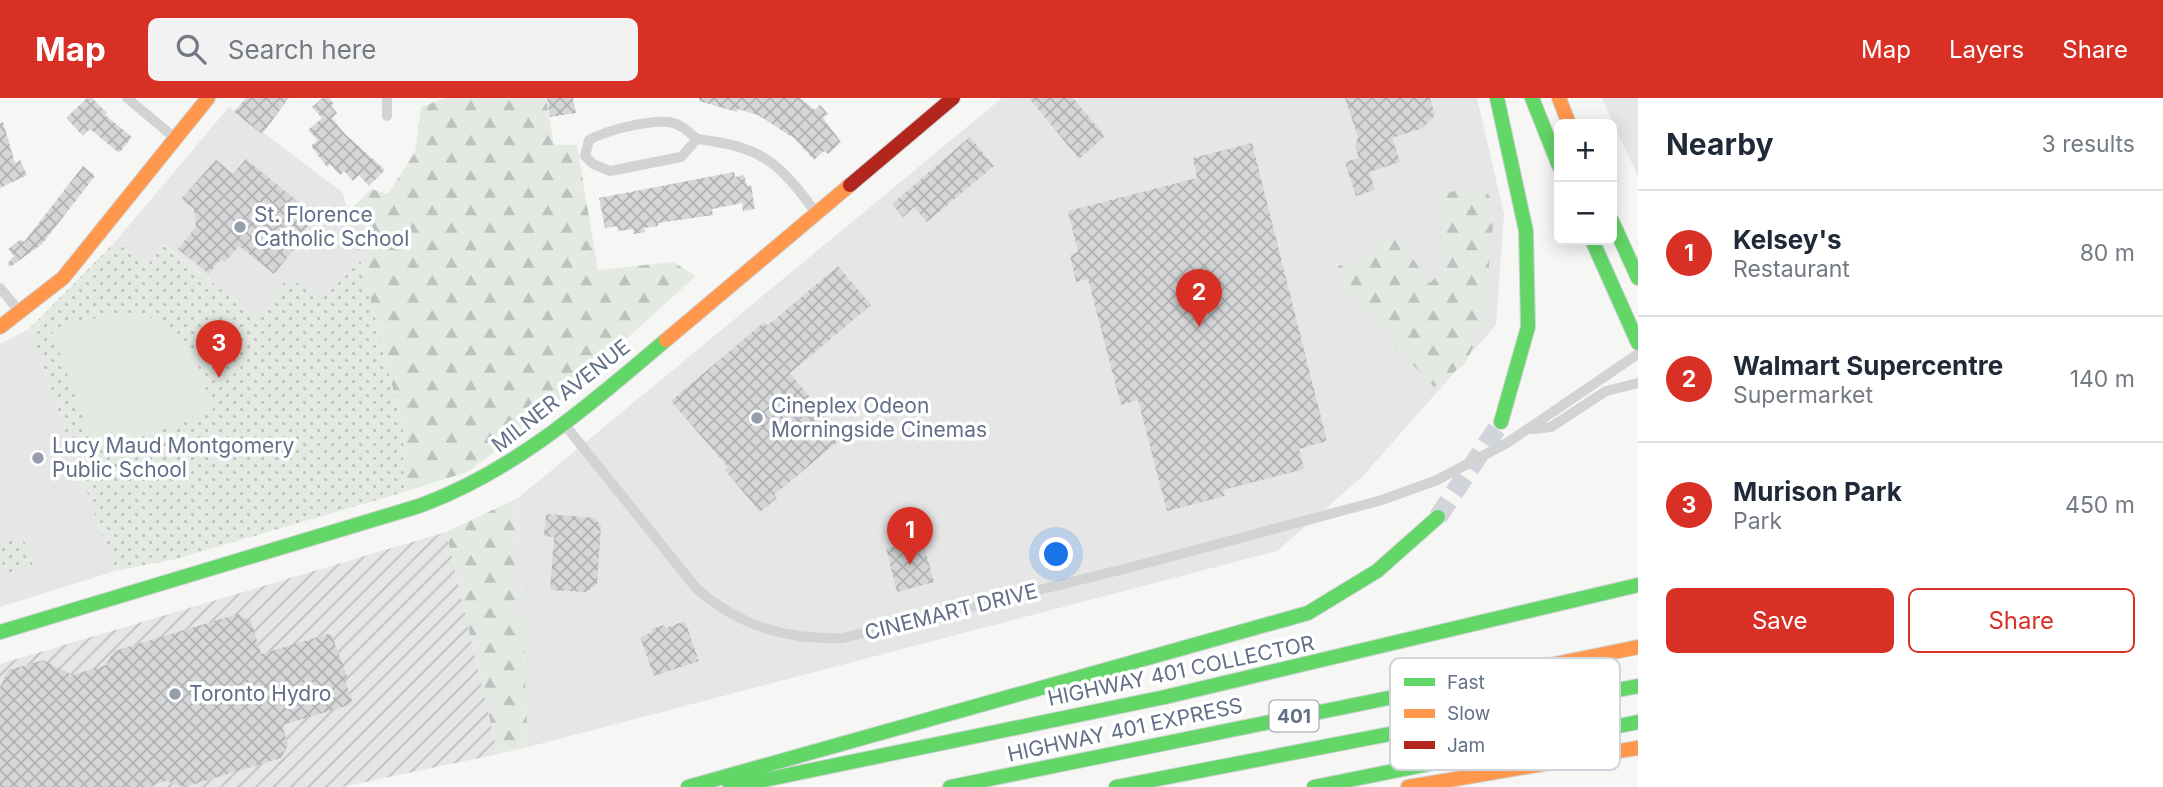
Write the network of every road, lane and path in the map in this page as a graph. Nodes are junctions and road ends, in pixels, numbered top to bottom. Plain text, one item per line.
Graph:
1 (127, 98) edge
2 (208, 98) edge
3 (387, 98) edge
4 (953, 98) edge
5 (1497, 98) edge
6 (1532, 98) edge
7 (1559, 98) edge
8 (387, 116) dead end
9 (1567, 119) edge
10 (175, 138) junction
11 (697, 139) junction
12 (1554, 153) edge
13 (817, 214) junction
14 (1617, 232) edge
15 (1594, 245) edge
16 (1638, 278) edge
17 (0, 288) edge
18 (20, 312) junction
19 (0, 327) edge
20 (1638, 343) edge
21 (1638, 354) edge
22 (1638, 383) edge
23 (1501, 422) tunnel mouth
24 (565, 425) junction
25 (1526, 430) junction
26 (1438, 517) tunnel mouth
27 (1638, 585) edge
28 (0, 632) edge
29 (1638, 647) edge
30 (1584, 658) edge
31 (1638, 686) edge
32 (1620, 689) edge
33 (1390, 697) edge
34 (1638, 722) edge
35 (1620, 726) edge
36 (1390, 734) edge
37 (1638, 748) edge
38 (1620, 751) edge
39 (1399, 770) edge
40 (1508, 770) edge
41 (688, 787) edge
42 (730, 787) edge
43 (950, 787) edge
44 (1116, 787) edge
45 (1314, 787) edge
46 (1408, 787) edge

1 - 10 street
2 - 10 main road
3 - 8 street
4 - 13 main road, MILNER AVENUE
5 - 23 main road
6 - 12 main road
7 - 9 main road
10 - 18 main road
11 - 11 street
11 - 13 street
13 - 24 main road, MILNER AVENUE
14 - 16 main road
15 - 20 main road
17 - 18 street
18 - 19 main road
21 - 25 street, CINEMART DRIVE
22 - 25 street, CINEMART DRIVE
24 - 25 street, CINEMART DRIVE
24 - 28 main road, MILNER AVENUE
26 - 41 main road
27 - 42 main road, HIGHWAY 401 COLLECTOR / 401
29 - 30 main road, HIGHWAY 401 EXPRESS / 401
31 - 32 main road, 401
33 - 43 main road, HIGHWAY 401 EXPRESS / 401
34 - 35 main road
36 - 44 main road, 401
37 - 38 main road
39 - 45 main road
40 - 46 main road

